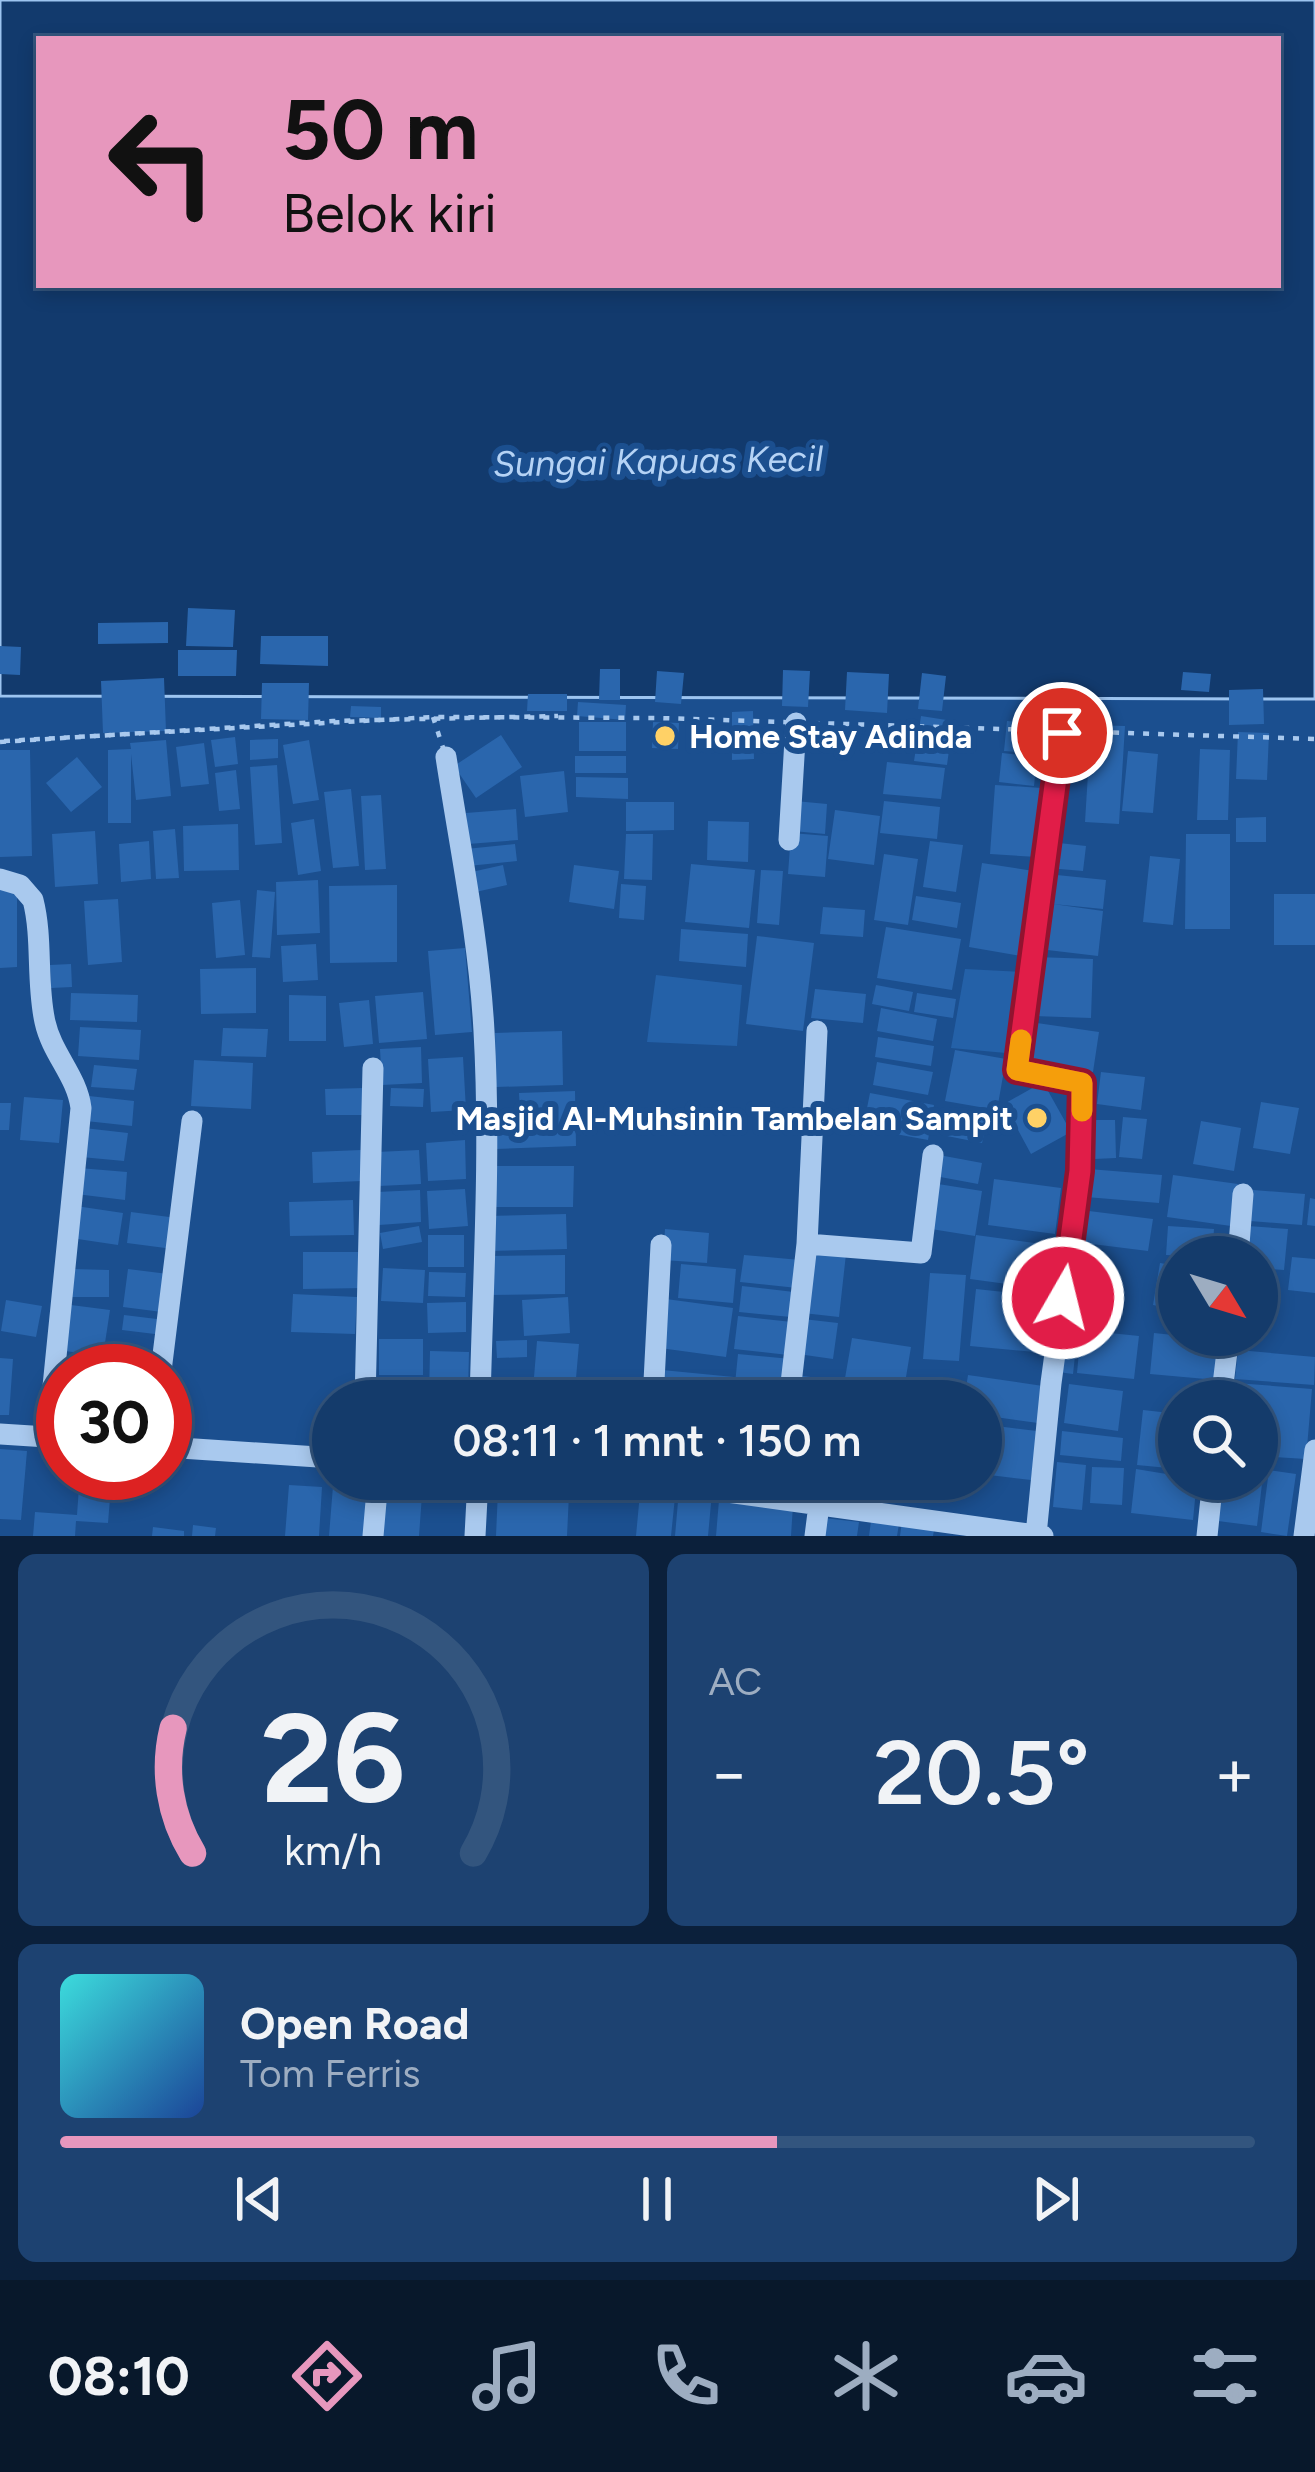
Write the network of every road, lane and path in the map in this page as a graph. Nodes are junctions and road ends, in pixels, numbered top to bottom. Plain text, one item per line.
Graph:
1 (558, 716) dead end
2 (433, 717) junction
3 (796, 723) junction
4 (1062, 733) junction
5 (1315, 739) edge
6 (2, 742) edge
7 (446, 757) joint
8 (789, 840) dead end
9 (0, 879) edge
10 (817, 1031) dead end
11 (374, 1068) dead end
12 (192, 1121) dead end
13 (933, 1155) dead end
14 (1243, 1194) dead end
15 (1240, 1236) edge
16 (807, 1244) junction
17 (661, 1246) dead end
18 (63, 1344) edge
19 (164, 1344) edge
20 (366, 1380) edge
21 (481, 1380) edge
22 (653, 1380) edge
23 (791, 1380) edge
24 (0, 1434) edge
25 (36, 1436) edge
26 (192, 1449) edge
27 (1315, 1450) edge
28 (312, 1457) edge
29 (376, 1500) edge
30 (477, 1500) edge
31 (808, 1500) edge
32 (1211, 1500) edge
33 (819, 1504) junction
34 (982, 1532) edge
35 (1040, 1535) edge
36 (373, 1536) edge
37 (475, 1536) edge
38 (815, 1536) edge
39 (1207, 1536) edge
40 (1304, 1536) edge

1 - 6 path
2 - 3 path, bridge
2 - 6 path, bridge
2 - 7 path, bridge
3 - 4 path, bridge
3 - 8 street
4 - 5 path, bridge
4 - 35 street
7 - 21 street
9 - 18 street
10 - 16 street
11 - 20 street
12 - 19 street
13 - 16 street
14 - 15 street
16 - 23 street
17 - 22 street
24 - 25 street
26 - 28 street
27 - 40 street
29 - 36 street
30 - 37 street
31 - 33 street
32 - 39 street
33 - 34 street
33 - 38 street
34 - 35 street

